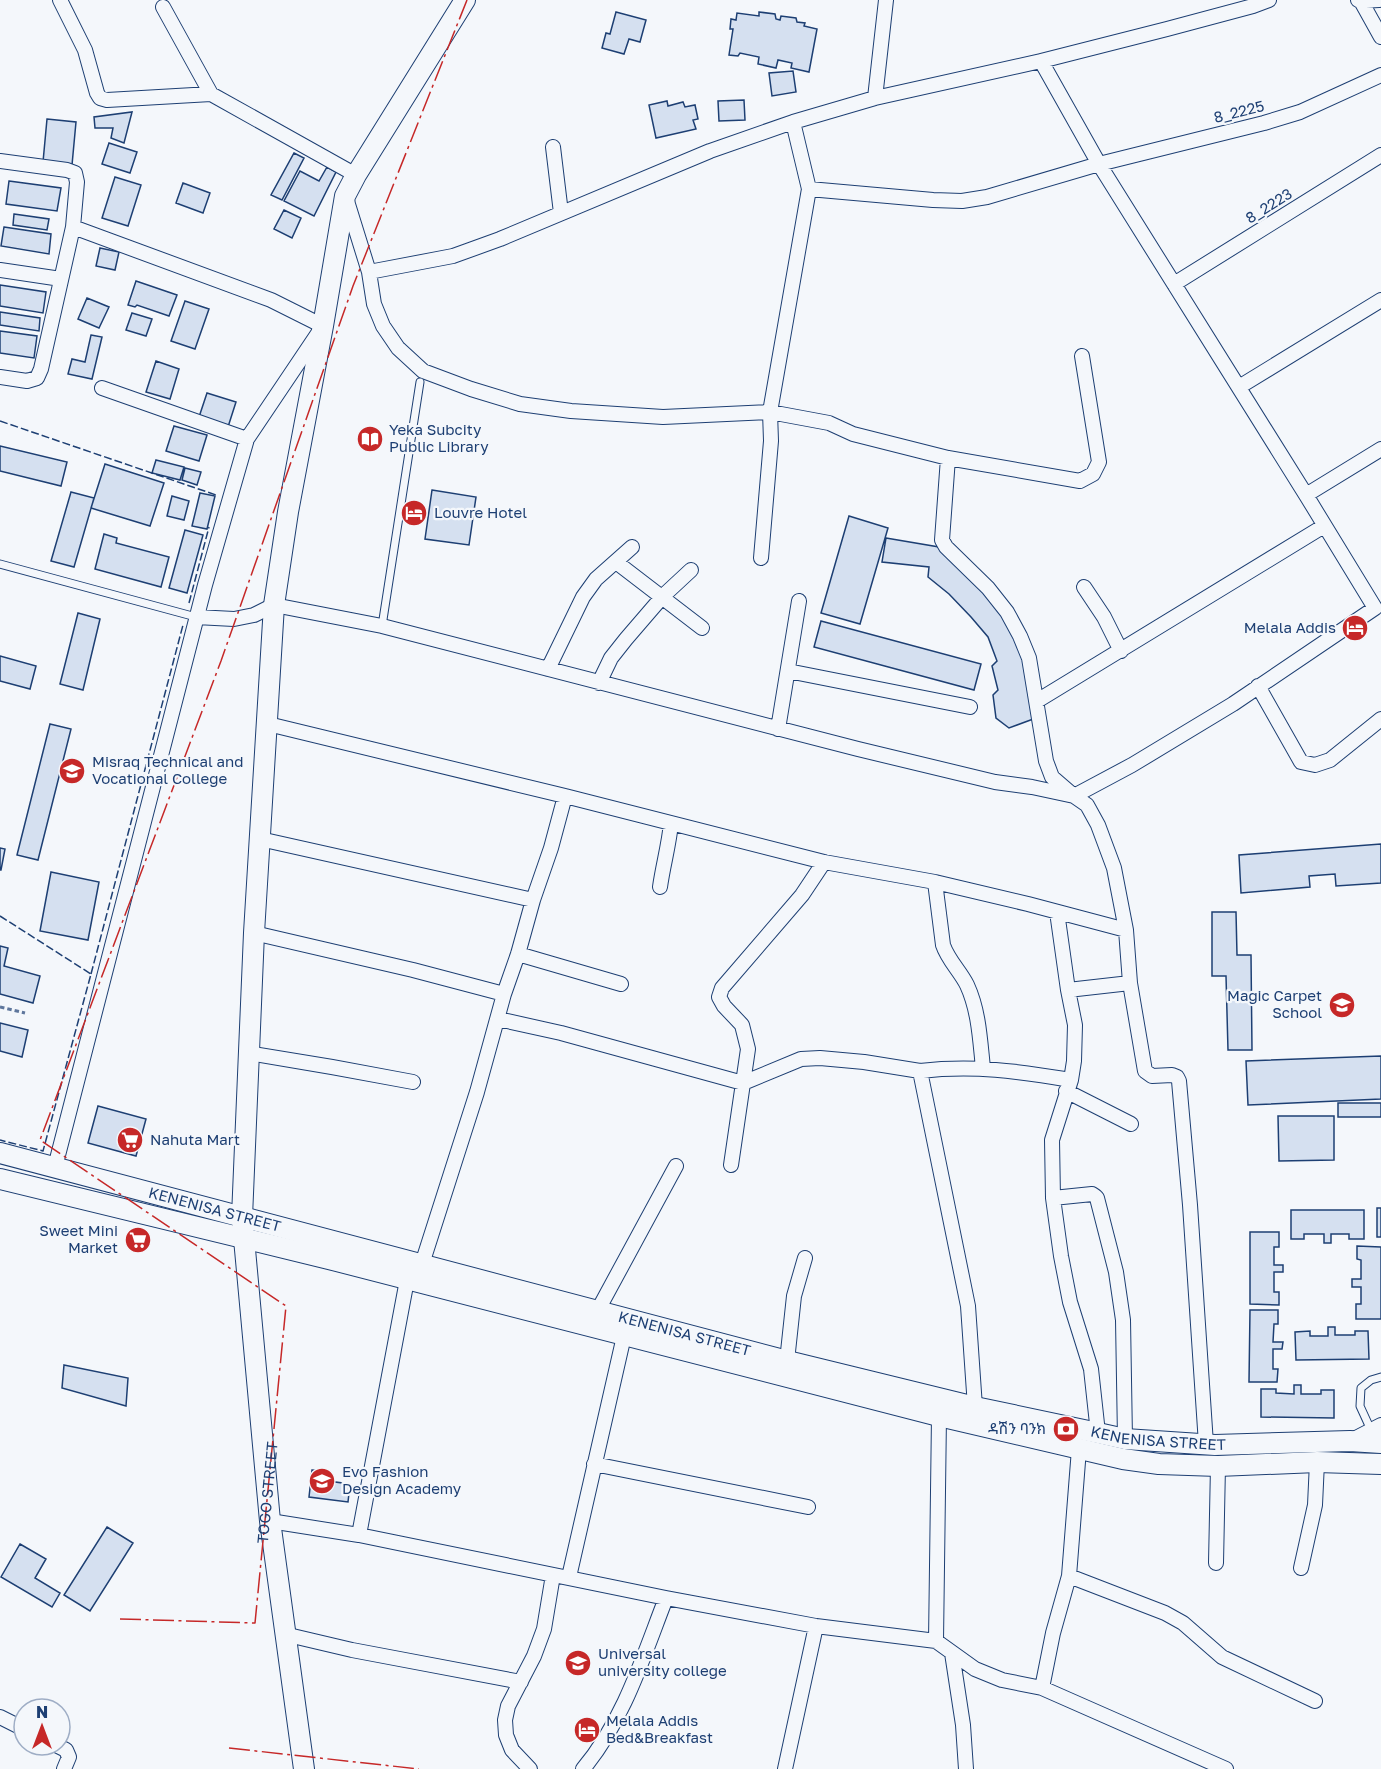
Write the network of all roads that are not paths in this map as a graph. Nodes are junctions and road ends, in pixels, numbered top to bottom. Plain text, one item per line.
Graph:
1 (60, 0) edge
2 (465, 0) edge
3 (886, 0) edge
4 (1269, 0) edge
5 (1379, 0) edge
6 (1359, 1) edge
7 (163, 7) dead end
8 (1381, 37) edge
9 (1041, 61) junction
10 (1381, 75) edge
11 (212, 94) junction
12 (875, 99) junction
13 (793, 122) junction
14 (553, 147) dead end
15 (1381, 156) edge
16 (0, 161) edge
17 (1099, 164) junction
18 (356, 175) junction
19 (809, 189) junction
20 (345, 196) junction
21 (561, 213) junction
22 (73, 227) junction
23 (0, 270) edge
24 (369, 272) junction
25 (61, 279) junction
26 (1174, 284) junction
27 (1381, 300) edge
28 (323, 326) junction
29 (1082, 356) dead end
30 (0, 377) edge
31 (420, 382) dead end
32 (1239, 387) junction
33 (102, 388) dead end
34 (770, 412) junction
35 (247, 439) junction
36 (1381, 449) edge
37 (948, 458) junction
38 (1306, 495) junction
39 (1324, 526) junction
40 (632, 547) dead end
41 (761, 558) dead end
42 (616, 562) junction
43 (0, 564) edge
44 (691, 570) dead end
45 (1084, 587) dead end
46 (663, 596) junction
47 (799, 601) dead end
48 (274, 605) junction
49 (1377, 605) edge
50 (196, 617) junction
51 (382, 626) junction
52 (702, 628) dead end
53 (1121, 651) junction
54 (548, 669) junction
55 (788, 671) junction
56 (599, 683) junction
57 (1258, 686) junction
58 (1036, 701) junction
59 (970, 707) dead end
60 (1381, 719) edge
61 (268, 724) junction
62 (778, 729) junction
63 (565, 796) junction
64 (1074, 796) junction
65 (671, 823) junction
66 (260, 839) junction
67 (824, 862) junction
68 (935, 882) junction
69 (660, 887) dead end
70 (533, 900) junction
71 (1057, 912) junction
72 (1126, 930) junction
73 (254, 933) junction
74 (518, 954) junction
75 (1130, 983) junction
76 (621, 984) dead end
77 (1068, 990) junction
78 (504, 993) junction
79 (498, 1019) junction
80 (248, 1053) junction
81 (984, 1068) junction
82 (920, 1071) junction
83 (413, 1082) dead end
84 (743, 1083) junction
85 (1069, 1085) junction
86 (1131, 1124) dead end
87 (0, 1153) edge
88 (731, 1165) dead end
89 (676, 1166) dead end
90 (55, 1167) junction
91 (0, 1179) edge
92 (1053, 1198) junction
93 (242, 1217) junction
94 (243, 1239) junction
95 (806, 1257) dead end
96 (422, 1264) junction
97 (407, 1280) junction
98 (598, 1310) junction
99 (624, 1336) junction
100 (787, 1360) junction
101 (1381, 1377) edge
102 (975, 1407) junction
103 (939, 1416) junction
104 (1098, 1433) junction
105 (1378, 1433) edge
106 (1125, 1439) junction
107 (1206, 1444) junction
108 (1079, 1449) junction
109 (1317, 1462) junction
110 (594, 1464) junction
111 (1381, 1464) edge
112 (1218, 1466) junction
113 (808, 1507) dead end
114 (270, 1521) junction
115 (358, 1535) junction
116 (1216, 1563) dead end
117 (1301, 1568) dead end
118 (553, 1575) junction
119 (1069, 1576) junction
120 (569, 1577) junction
121 (666, 1598) junction
122 (816, 1626) junction
123 (285, 1634) junction
124 (936, 1641) junction
125 (952, 1653) junction
126 (521, 1682) junction
127 (1042, 1688) junction
128 (1315, 1701) dead end
129 (304, 1769) edge
130 (530, 1769) edge
131 (583, 1769) edge
132 (785, 1769) edge
133 (966, 1769) edge
134 (1226, 1769) edge

1 - 11 street
2 - 18 main road, TOGO STREET
3 - 12 street
4 - 9 street
5 - 6 street
6 - 8 street
7 - 11 street
9 - 12 street
9 - 17 street
10 - 17 street, 8_2225
11 - 18 street
12 - 13 street
13 - 19 street
13 - 21 street
14 - 21 street
15 - 26 street, 8_2223
16 - 22 street
17 - 19 street, 8_2225
17 - 26 street
18 - 20 main road, TOGO STREET
19 - 34 street
20 - 24 street
20 - 28 main road, TOGO STREET
21 - 24 street
22 - 25 street
22 - 28 street
23 - 25 street
24 - 34 street
25 - 30 street
26 - 32 street
27 - 32 street
28 - 35 street
28 - 48 main road, TOGO STREET
29 - 37 street
31 - 51 lane
32 - 38 street
33 - 35 street
34 - 37 street
34 - 41 street
35 - 50 street
36 - 38 street
37 - 58 street
38 - 39 street
39 - 49 street
39 - 53 street
40 - 42 street
42 - 46 street
42 - 54 street
43 - 50 lane
44 - 46 street
45 - 53 street
46 - 52 street
46 - 56 street
47 - 55 street
48 - 50 street
48 - 51 street
48 - 61 main road, TOGO STREET
49 - 57 street
50 - 90 street
51 - 54 street
53 - 58 street
54 - 56 street
55 - 59 street
55 - 62 street
56 - 62 street
57 - 60 street
57 - 64 street
58 - 64 street
61 - 63 street
61 - 66 main road, TOGO STREET
62 - 64 street
63 - 65 street
63 - 70 street
64 - 72 street
65 - 67 street
65 - 69 street
66 - 70 street
66 - 73 main road, TOGO STREET
67 - 68 street
67 - 84 street
68 - 71 street
68 - 81 street
70 - 74 street
71 - 72 street
71 - 77 street
72 - 75 street
73 - 78 street
73 - 80 main road, TOGO STREET
74 - 76 street
74 - 78 street
75 - 77 street
75 - 107 street
77 - 85 street
78 - 79 street
79 - 84 street
79 - 96 street
80 - 83 street
80 - 93 main road, TOGO STREET
81 - 82 street
81 - 85 street
82 - 84 street
82 - 102 street
84 - 88 street
85 - 86 street
85 - 92 street
87 - 90 main road, KENENISA STREET
89 - 98 street
90 - 93 main road, KENENISA STREET
91 - 94 main road, KENENISA STREET
92 - 104 street
92 - 106 street
93 - 94 main road, TOGO STREET
93 - 96 main road, KENENISA STREET
94 - 97 main road, KENENISA STREET
94 - 114 main road, TOGO STREET
95 - 100 street
96 - 98 main road, KENENISA STREET
97 - 99 main road, KENENISA STREET
97 - 115 street
98 - 100 main road, KENENISA STREET
99 - 103 main road, KENENISA STREET
99 - 110 street
100 - 102 main road, KENENISA STREET
101 - 105 lane
102 - 104 main road, KENENISA STREET
103 - 108 main road, KENENISA STREET
103 - 124 street
104 - 106 main road, KENENISA STREET
105 - 107 main road, KENENISA STREET
106 - 107 main road, KENENISA STREET
108 - 112 main road, KENENISA STREET
108 - 119 street
109 - 111 main road, KENENISA STREET
109 - 112 main road, KENENISA STREET
109 - 117 street
110 - 113 street
110 - 120 street
112 - 116 street
114 - 115 street
114 - 123 main road, TOGO STREET
115 - 118 street
118 - 120 street
118 - 126 street
119 - 127 street
119 - 128 street
120 - 121 street
121 - 122 street
121 - 131 street
122 - 124 street
122 - 132 street
123 - 126 street
123 - 129 main road, TOGO STREET
124 - 125 street
125 - 127 street
125 - 133 street
126 - 130 street
127 - 134 street

